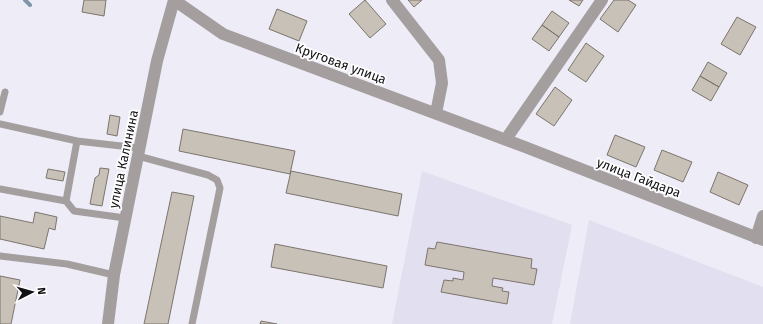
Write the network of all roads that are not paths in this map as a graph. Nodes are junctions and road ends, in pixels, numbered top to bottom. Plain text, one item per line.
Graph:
1 (174, 0) edge
2 (392, 0) edge
3 (602, 0) edge
4 (5, 92) dead end
5 (0, 112) edge
6 (436, 113) junction
7 (0, 124) edge
8 (506, 139) junction
9 (77, 141) junction
10 (139, 152) junction
11 (0, 189) edge
12 (66, 201) junction
13 (763, 216) edge
14 (125, 218) junction
15 (760, 239) edge
16 (0, 256) edge
17 (114, 275) junction
18 (108, 324) edge
19 (192, 324) edge

1 - 6 street, Круговая улица
1 - 10 street, улица Калинина
2 - 6 street
3 - 8 street
4 - 5 lane
6 - 8 street, Круговая улица
7 - 9 lane
8 - 15 street, улица Гайдара
9 - 10 lane
9 - 12 lane
10 - 14 street, улица Калинина
10 - 19 lane
11 - 12 lane
12 - 14 lane
13 - 15 street
14 - 17 street, улица Калинина
16 - 17 lane
17 - 18 street, улица Калинина

